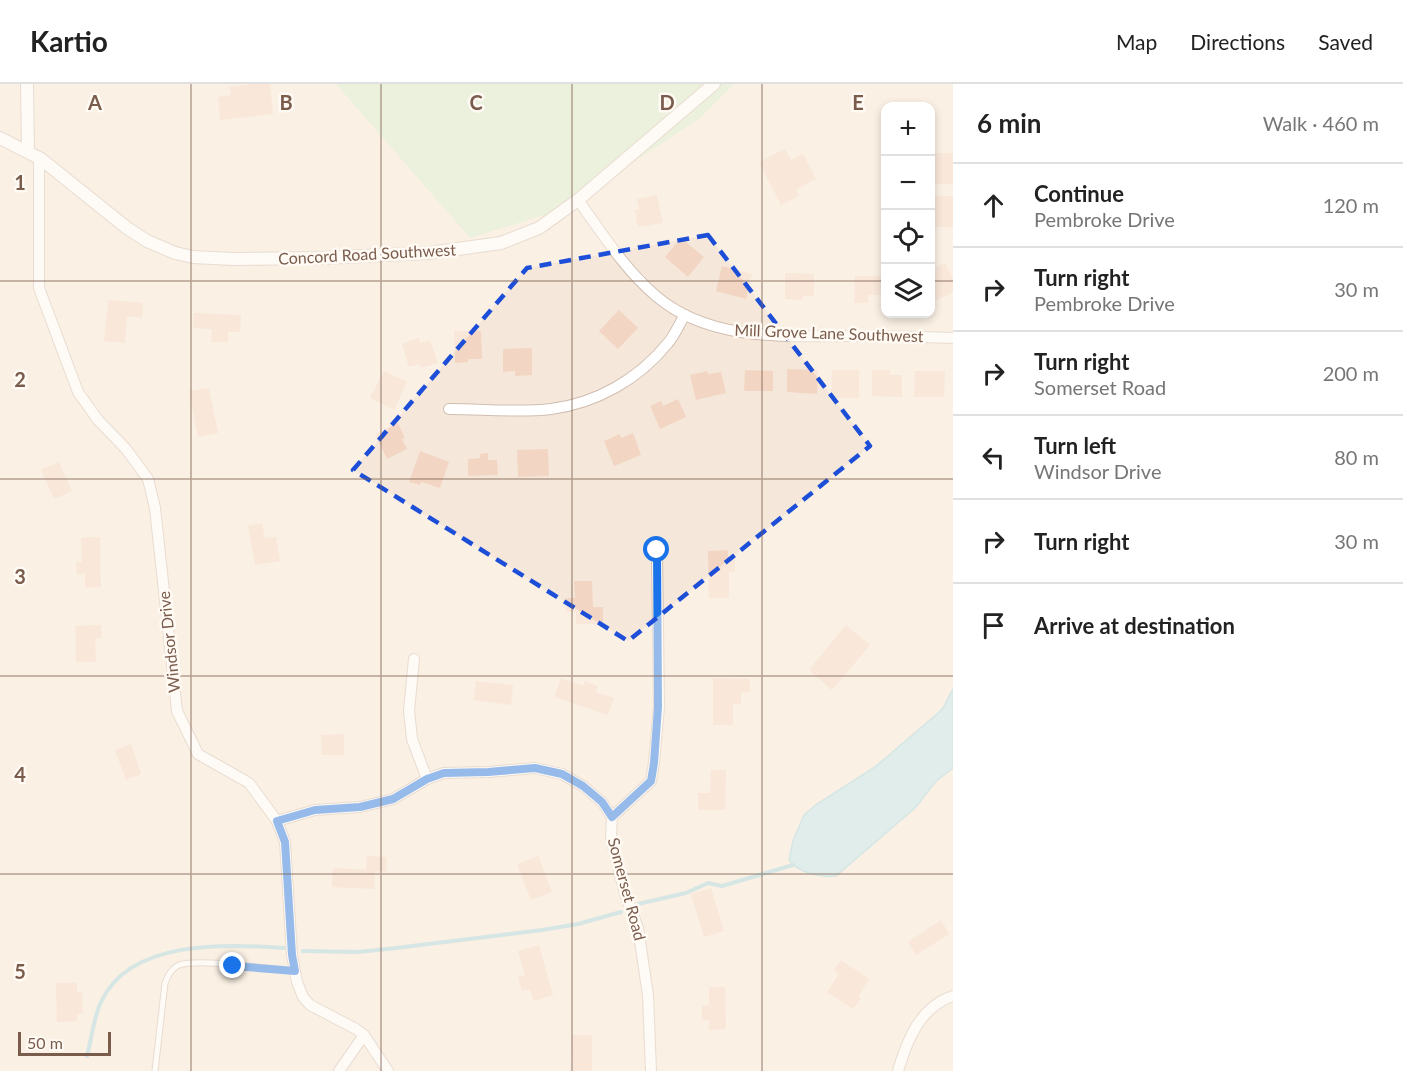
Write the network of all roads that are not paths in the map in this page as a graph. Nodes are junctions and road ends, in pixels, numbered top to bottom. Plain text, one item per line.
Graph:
1 (27, 84) edge
2 (714, 84) edge
3 (0, 138) edge
4 (33, 154) junction
5 (578, 200) junction
6 (685, 315) junction
7 (953, 338) edge
8 (449, 409) dead end
9 (657, 550) dead end
10 (414, 659) dead end
11 (427, 779) junction
12 (612, 817) junction
13 (277, 821) junction
14 (295, 971) junction
15 (953, 996) edge
16 (364, 1035) junction
17 (155, 1071) edge
18 (339, 1071) edge
19 (388, 1071) edge
20 (651, 1071) edge
21 (898, 1071) edge

1 - 4 street
2 - 5 street, Concord Road Southwest
3 - 4 street, Concord Road Southwest
4 - 5 street, Concord Road Southwest
4 - 13 street, Windsor Drive
5 - 6 street, Mill Grove Lane Southwest
6 - 7 street, Mill Grove Lane Southwest
6 - 8 street
9 - 12 street
10 - 11 street
11 - 12 street, Somerset Road
11 - 13 street, Somerset Road
12 - 20 street, Somerset Road
13 - 14 street, Windsor Drive
14 - 16 street, Windsor Drive
14 - 17 lane
15 - 21 street
16 - 18 street
16 - 19 street, Windsor Drive

